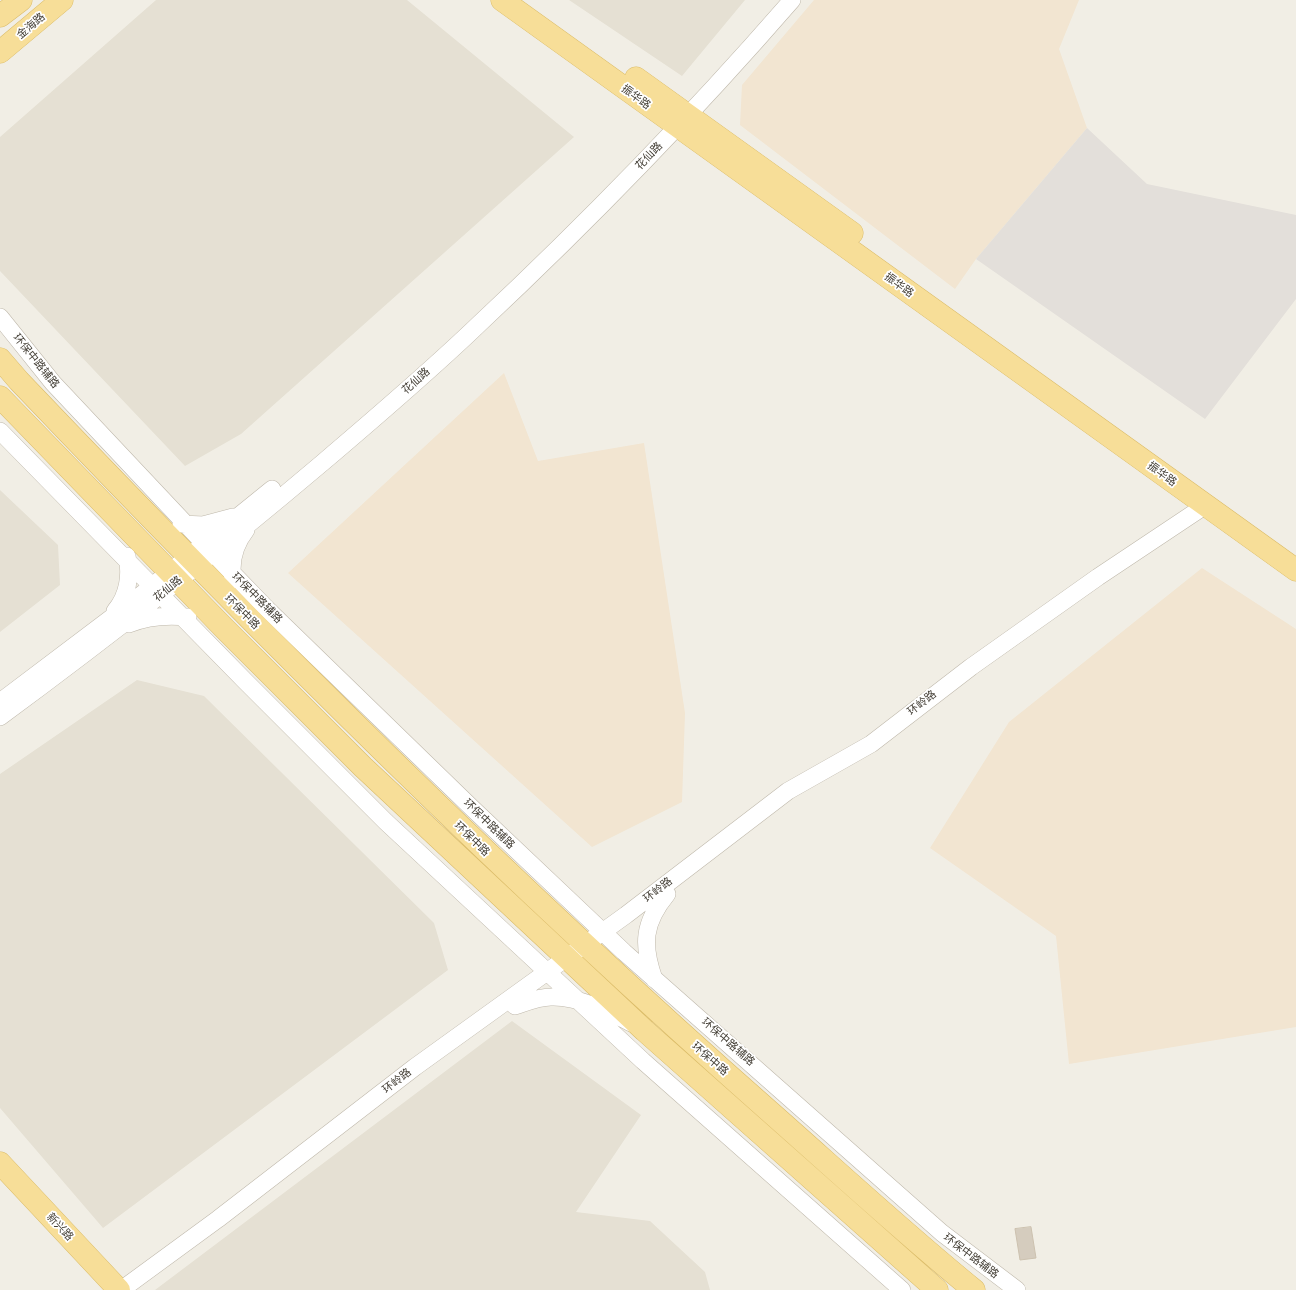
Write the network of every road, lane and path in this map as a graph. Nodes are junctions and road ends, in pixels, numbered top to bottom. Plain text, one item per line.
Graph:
1 (22, 0) edge
2 (62, 0) edge
3 (502, 0) edge
4 (527, 0) edge
5 (778, 0) edge
6 (792, 0) edge
7 (0, 16) edge
8 (0, 52) edge
9 (678, 118) junction
10 (0, 317) edge
11 (0, 359) edge
12 (0, 397) edge
13 (0, 431) edge
14 (135, 504) junction
15 (1208, 507) junction
16 (107, 508) junction
17 (251, 514) junction
18 (186, 524) junction
19 (1296, 552) edge
20 (200, 555) junction
21 (128, 562) junction
22 (1296, 570) edge
23 (232, 573) junction
24 (174, 576) junction
25 (156, 590) junction
26 (182, 617) junction
27 (254, 624) junction
28 (222, 626) junction
29 (109, 627) junction
30 (0, 702) edge
31 (0, 717) edge
32 (667, 894) junction
33 (646, 900) junction
34 (545, 909) junction
35 (588, 918) junction
36 (530, 926) junction
37 (606, 935) junction
38 (588, 948) junction
39 (569, 962) junction
40 (546, 972) junction
41 (654, 978) junction
42 (518, 999) junction
43 (578, 1001) junction
44 (645, 1031) junction
45 (685, 1037) junction
46 (0, 1163) edge
47 (0, 1185) edge
48 (146, 1272) junction
49 (100, 1281) edge
50 (120, 1290) edge
51 (134, 1290) edge
52 (902, 1290) edge
53 (937, 1290) edge
54 (974, 1290) edge
55 (1017, 1290) edge

1 - 7 main road
2 - 8 main road, 金海路
3 - 9 main road, 振华路
4 - 9 main road, 振华路
5 - 9 street, 花仙路
6 - 9 street, 花仙路
9 - 15 main road, 振华路
9 - 17 street, 花仙路
9 - 19 main road, 振华路
10 - 18 street, 环保中路辅路
11 - 14 main road, 环保中路
12 - 16 main road, 环保中路
13 - 21 street
14 - 18 street
14 - 20 main road, 环保中路
15 - 22 main road, 振华路
15 - 32 street, 环岭路
15 - 33 street, 环岭路
16 - 21 street
16 - 24 main road, 环保中路
17 - 18 street
17 - 20 street, 花仙路
17 - 23 street
18 - 20 street, 环保中路辅路
20 - 23 street, 环保中路辅路
20 - 24 street, 花仙路
20 - 27 main road, 环保中路
21 - 25 street
21 - 29 street
23 - 27 street
23 - 35 street, 环保中路辅路
24 - 25 street, 花仙路
24 - 28 main road, 环保中路
25 - 26 street
25 - 29 street, 花仙路
26 - 28 street
26 - 29 street
26 - 40 street
27 - 34 main road, 环保中路
28 - 36 main road, 环保中路
29 - 30 street, 花仙路
29 - 31 street, 花仙路
32 - 37 street, 环岭路
32 - 41 street
33 - 35 street
33 - 37 street, 环岭路
34 - 35 street
34 - 38 main road, 环保中路
35 - 37 street, 环保中路辅路
36 - 39 main road, 环保中路
36 - 40 street
37 - 38 street, 环岭路
37 - 41 street, 环保中路辅路
38 - 39 street, 环岭路
38 - 45 main road, 环保中路
39 - 40 street, 环岭路
39 - 44 main road, 环保中路
40 - 42 street, 环岭路
40 - 43 street
41 - 45 street
41 - 55 street, 环保中路辅路
42 - 43 street
42 - 48 street, 环岭路
42 - 51 street, 环岭路
43 - 44 street
43 - 52 street
44 - 53 main road, 环保中路
45 - 54 main road, 环保中路
46 - 49 main road, 新兴路
47 - 49 main road, 新兴路
48 - 49 street
48 - 50 street, 环岭路
49 - 50 main road, 新兴路

